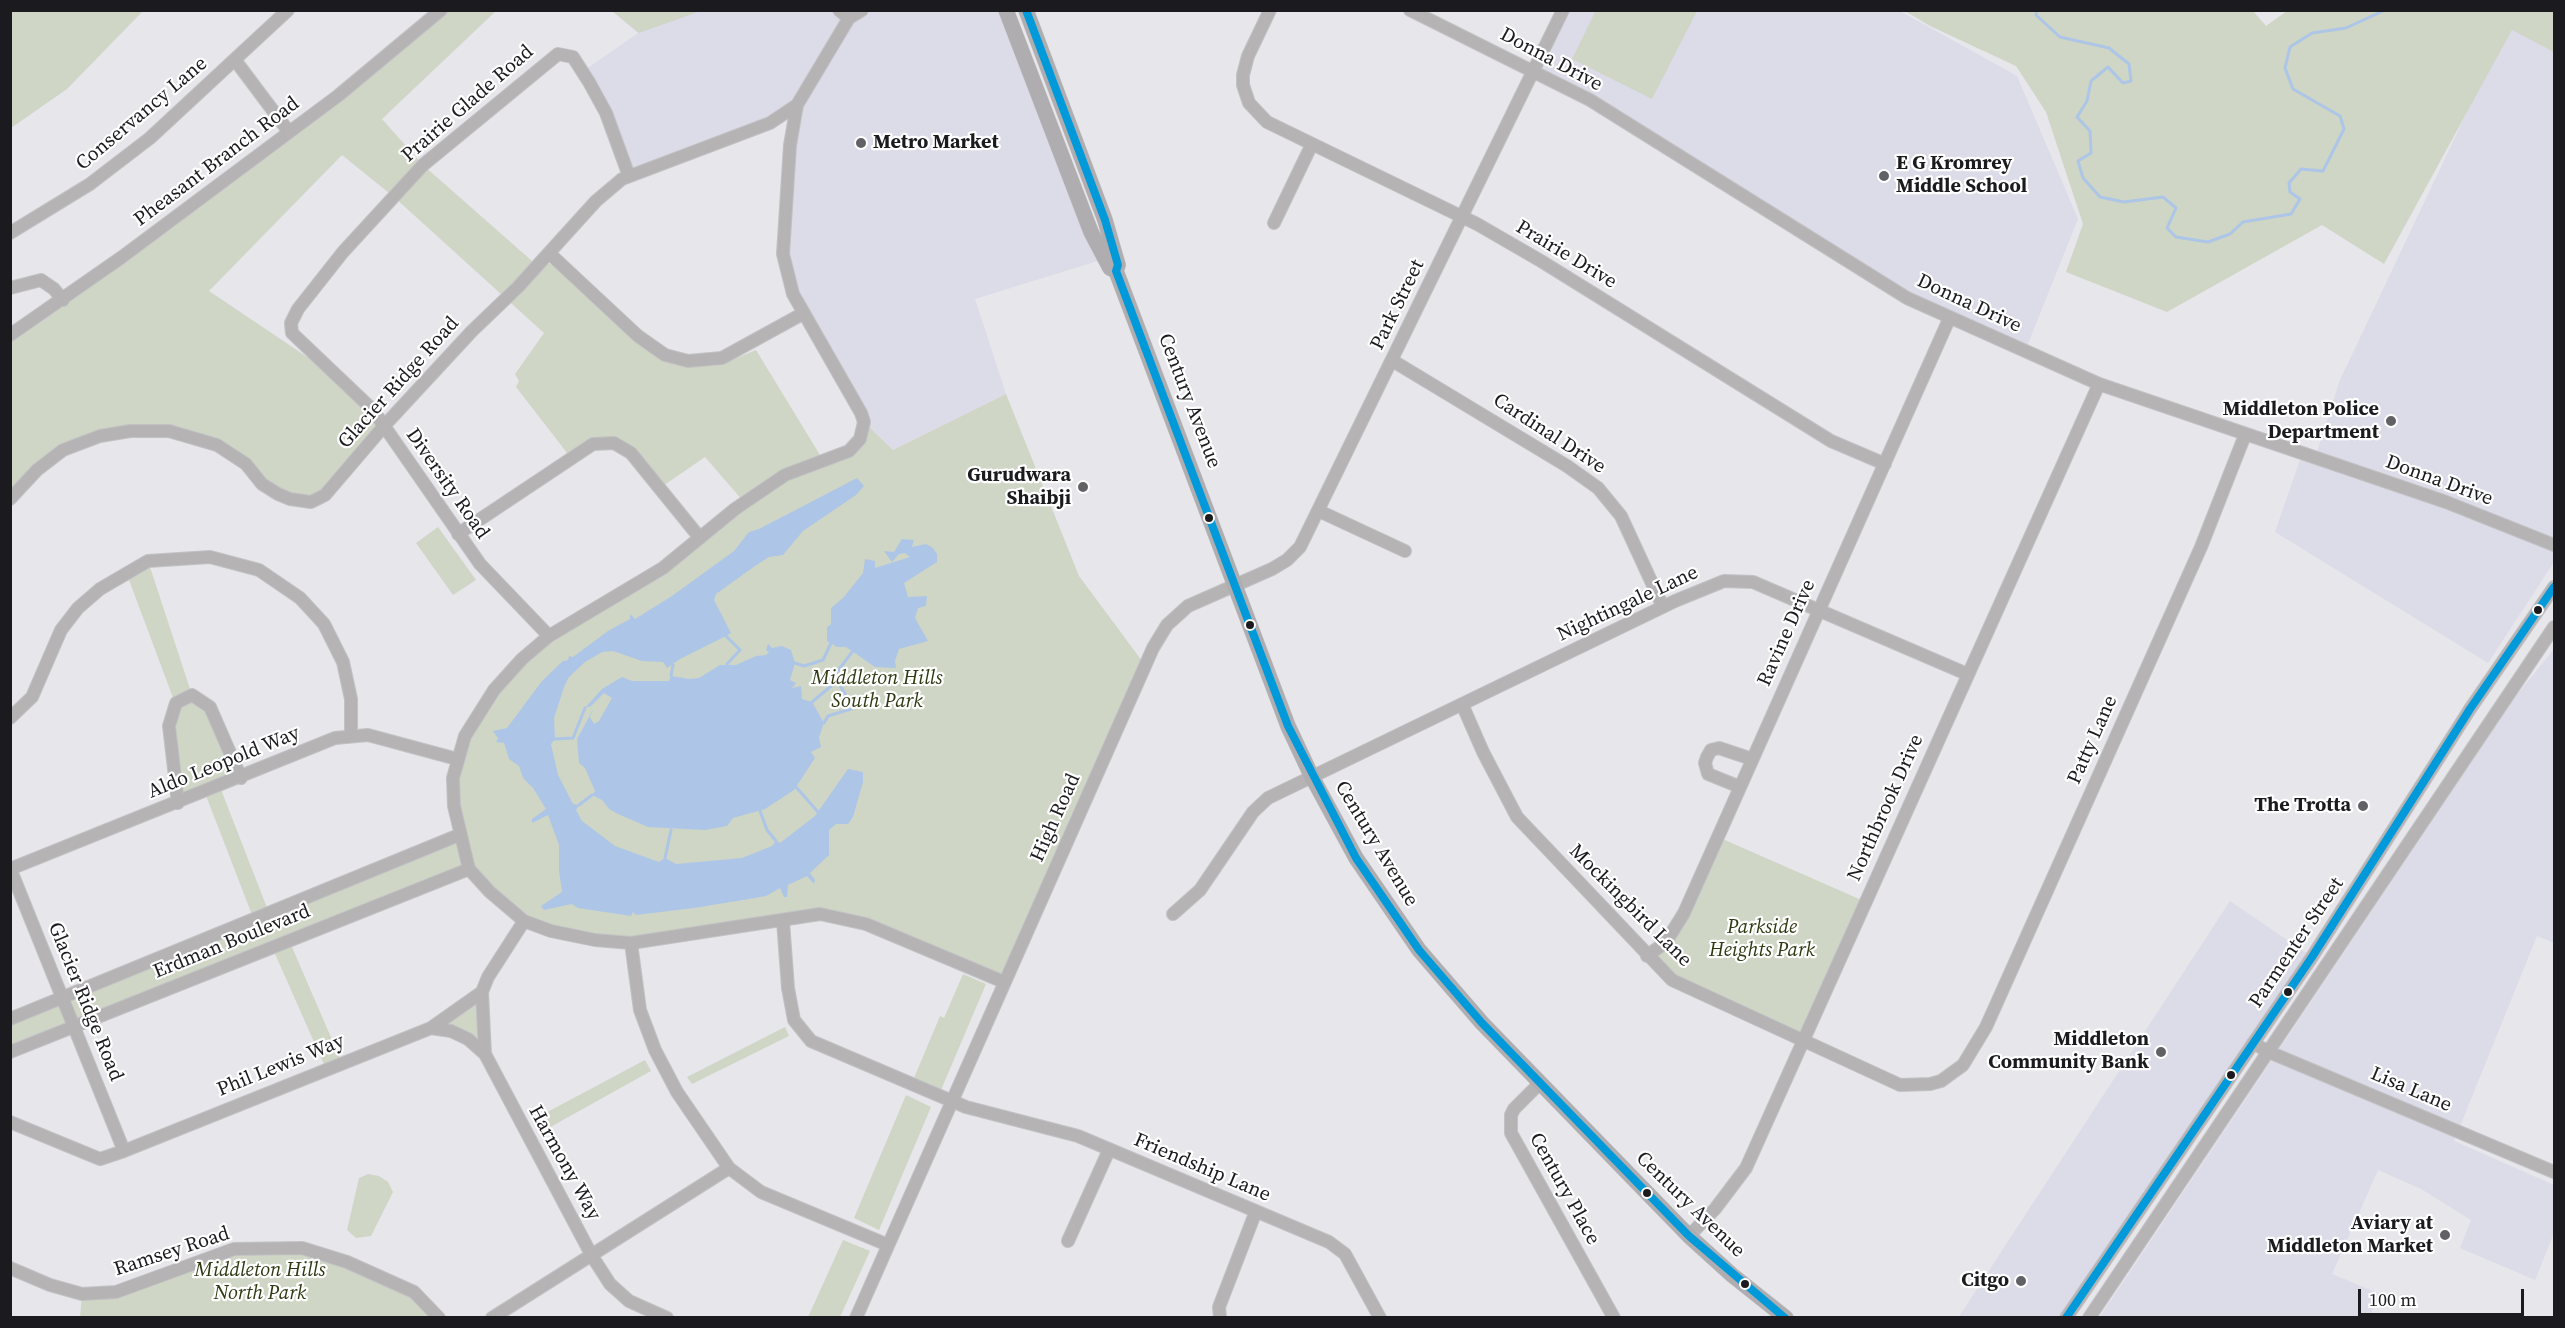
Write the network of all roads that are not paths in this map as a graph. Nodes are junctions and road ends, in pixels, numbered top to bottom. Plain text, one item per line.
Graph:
1 (288, 10) edge
2 (441, 10) edge
3 (862, 10) edge
4 (1006, 10) edge
5 (1026, 10) edge
6 (1270, 10) edge
7 (1410, 10) edge
8 (1563, 10) edge
9 (844, 14) edge
10 (235, 60) junction
11 (1534, 71) junction
12 (797, 105) junction
13 (290, 132) junction
14 (1312, 144) junction
15 (629, 176) junction
16 (1462, 218) junction
17 (1274, 223) dead end
18 (10, 233) edge
19 (549, 253) junction
20 (1116, 271) junction
21 (10, 288) edge
22 (63, 300) junction
23 (804, 313) junction
24 (1950, 317) junction
25 (291, 327) joint
26 (10, 335) edge
27 (1393, 361) junction
28 (2099, 384) junction
29 (384, 426) junction
30 (2245, 435) junction
31 (1885, 464) junction
32 (10, 499) edge
33 (1319, 511) junction
34 (458, 534) junction
35 (700, 538) junction
36 (2554, 545) edge
37 (1405, 551) dead end
38 (1235, 585) junction
39 (2554, 586) edge
40 (1663, 608) junction
41 (1819, 609) junction
42 (2554, 627) edge
43 (549, 636) junction
44 (1967, 674) junction
45 (1462, 704) junction
46 (10, 718) edge
47 (351, 736) junction
48 (457, 759) junction
49 (1752, 759) junction
50 (241, 777) junction
51 (1312, 777) junction
52 (1740, 787) junction
53 (178, 803) junction
54 (459, 835) junction
55 (10, 868) edge
56 (469, 868) junction
57 (1173, 914) dead end
58 (524, 921) junction
59 (783, 921) junction
60 (631, 943) junction
61 (1647, 956) junction
62 (1004, 982) junction
63 (482, 992) junction
64 (62, 998) junction
65 (10, 1019) edge
66 (75, 1026) junction
67 (431, 1028) junction
68 (1804, 1040) junction
69 (2253, 1043) junction
70 (10, 1052) edge
71 (2269, 1052) junction
72 (485, 1054) junction
73 (1969, 1057) joint
74 (1540, 1083) junction
75 (951, 1102) junction
76 (10, 1122) edge
77 (1109, 1150) junction
78 (124, 1151) junction
79 (729, 1168) junction
80 (2554, 1172) edge
81 (1256, 1211) junction
82 (1689, 1236) junction
83 (1068, 1241) dead end
84 (888, 1245) junction
85 (592, 1256) junction
86 (10, 1268) edge
87 (440, 1317) edge
88 (492, 1317) edge
89 (667, 1317) edge
90 (856, 1317) edge
91 (1220, 1317) edge
92 (1380, 1317) edge
93 (1614, 1317) edge
94 (1786, 1317) edge
95 (2066, 1317) edge
96 (2089, 1317) edge

1 - 10 street, Conservancy Lane
2 - 13 street, Pheasant Branch Road
3 - 9 street
4 - 20 main road, Century Avenue
5 - 20 main road, Century Avenue
6 - 14 street, Prairie Drive
7 - 11 street, Donna Drive
8 - 11 street, Park Street
9 - 12 street
10 - 13 street, Conservancy Lane
10 - 18 street, Conservancy Lane
11 - 16 street, Park Street
11 - 24 street, Donna Drive
12 - 15 street, Glacier Ridge Road
12 - 23 street
13 - 22 street, Pheasant Branch Road
14 - 16 street, Prairie Drive
14 - 17 street
15 - 19 street, Glacier Ridge Road
15 - 25 street, Prairie Glade Road
16 - 27 street, Park Street
16 - 31 street, Prairie Drive
19 - 23 street
19 - 29 street, Glacier Ridge Road
20 - 38 main road, Century Avenue
21 - 22 street
22 - 26 street, Pheasant Branch Road
23 - 35 street
24 - 28 street, Donna Drive
24 - 31 street, Ravine Drive
25 - 29 street, Diversity Road
27 - 33 street, Park Street
27 - 40 street, Cardinal Drive
28 - 30 street, Donna Drive
28 - 44 street, Northbrook Drive
29 - 32 street, Glacier Ridge Road
29 - 34 street, Diversity Road
30 - 36 street, Donna Drive
30 - 73 street, Patty Lane
31 - 41 street, Ravine Drive
33 - 37 street
33 - 38 street, Park Street
34 - 35 street
34 - 43 street, Diversity Road
35 - 43 street
38 - 51 main road, Century Avenue
38 - 62 street, High Road
39 - 69 street, Parmenter Street
40 - 41 street, Nightingale Lane
40 - 45 street, Nightingale Lane
41 - 44 street, Nightingale Lane
41 - 49 street, Ravine Drive
42 - 71 street, Parmenter Street
43 - 48 street
44 - 68 street, Northbrook Drive
45 - 51 street, Nightingale Lane
45 - 61 street, Mockingbird Lane
46 - 47 street
47 - 48 street, Aldo Leopold Way
47 - 50 street, Aldo Leopold Way
48 - 54 street
49 - 52 street, Ravine Drive
49 - 52 street
50 - 53 street, Aldo Leopold Way
50 - 53 street
51 - 57 street, Nightingale Lane
51 - 74 main road, Century Avenue
52 - 61 street, Ravine Drive
53 - 55 street, Aldo Leopold Way
54 - 56 street
54 - 64 street, Erdman Boulevard
55 - 64 street, Glacier Ridge Road
56 - 58 street
56 - 66 street, Erdman Boulevard
58 - 60 street
58 - 63 street, Phil Lewis Way
59 - 60 street
59 - 62 street
59 - 75 street
60 - 79 street
61 - 68 street, Mockingbird Lane
62 - 75 street, High Road
63 - 67 street, Phil Lewis Way
63 - 72 street, Harmony Way
64 - 65 street, Erdman Boulevard
64 - 66 street, Glacier Ridge Road
66 - 70 street, Erdman Boulevard
66 - 78 street, Glacier Ridge Road
67 - 72 street
67 - 78 street, Phil Lewis Way
68 - 73 street, Mockingbird Lane
68 - 82 street, Northbrook Drive
69 - 71 street, Lisa Lane
69 - 95 street, Parmenter Street
71 - 80 street, Lisa Lane
71 - 96 street, Parmenter Street
72 - 85 street, Harmony Way
74 - 82 main road, Century Avenue
74 - 93 street, Century Place
75 - 77 street, Friendship Lane
75 - 84 street, High Road
76 - 78 street, Phil Lewis Way
77 - 81 street, Friendship Lane
77 - 83 street
79 - 84 street
79 - 85 street
81 - 91 street
81 - 92 street, Friendship Lane
82 - 94 main road, Century Avenue
84 - 90 street, High Road
85 - 88 street
85 - 89 street, Harmony Way
86 - 87 street, Ramsey Road

